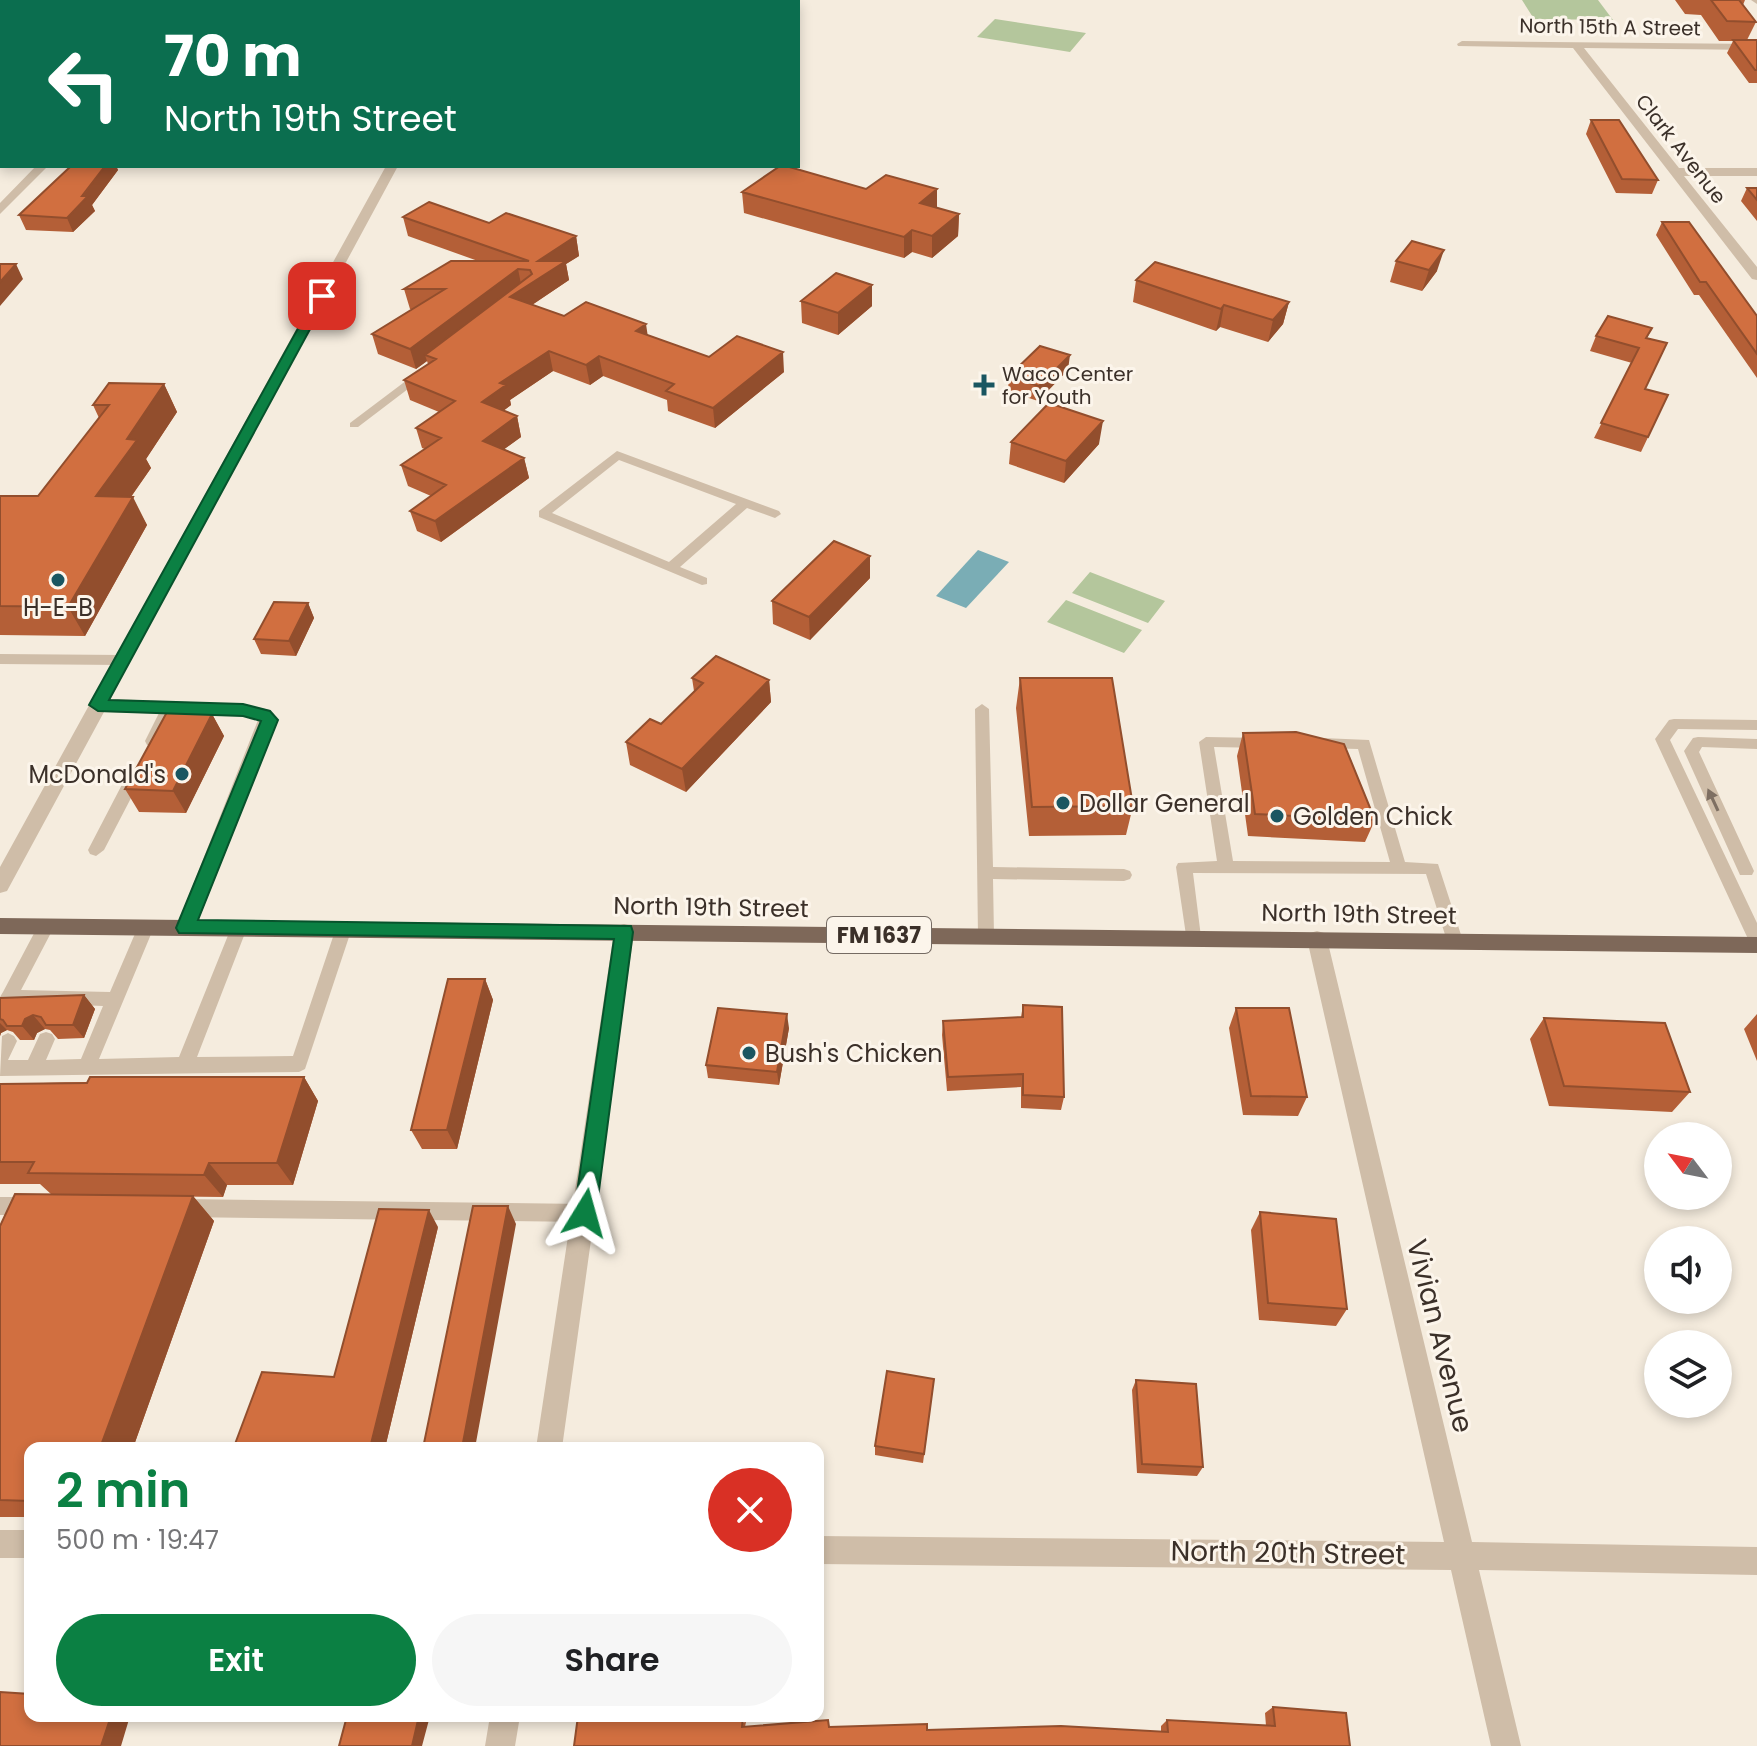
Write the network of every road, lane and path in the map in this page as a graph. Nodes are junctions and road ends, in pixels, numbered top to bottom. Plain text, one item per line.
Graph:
1 (1462, 44) dead end
2 (1576, 45) junction
3 (1757, 47) edge
4 (40, 168) edge
5 (391, 168) edge
6 (1675, 172) junction
7 (1757, 172) edge
8 (0, 210) edge
9 (1757, 276) edge
10 (439, 361) edge
11 (354, 425) dead end
12 (745, 503) junction
13 (775, 514) dead end
14 (670, 568) junction
15 (702, 581) dead end
16 (0, 659) edge
17 (122, 660) junction
18 (98, 705) junction
19 (169, 707) junction
20 (982, 709) dead end
21 (1757, 725) edge
22 (1757, 744) edge
23 (96, 850) dead end
24 (1226, 867) junction
25 (1399, 867) junction
26 (1724, 871) junction
27 (1752, 871) edge
28 (986, 873) junction
29 (1124, 875) dead end
30 (0, 885) edge
31 (0, 926) edge
32 (46, 927) junction
33 (146, 927) junction
34 (186, 928) junction
35 (239, 928) junction
36 (344, 928) junction
37 (624, 932) junction
38 (986, 936) junction
39 (1193, 937) junction
40 (1317, 939) junction
41 (1455, 941) junction
42 (1757, 943) edge
43 (115, 999) junction
44 (4, 1000) edge
45 (46, 1039) edge
46 (8, 1041) edge
47 (0, 1058) edge
48 (185, 1065) junction
49 (0, 1068) edge
50 (33, 1068) junction
51 (86, 1068) junction
52 (0, 1206) edge
53 (47, 1206) edge
54 (158, 1208) edge
55 (585, 1213) junction
56 (550, 1442) edge
57 (0, 1544) edge
58 (24, 1544) edge
59 (824, 1550) edge
60 (1463, 1556) junction
61 (1757, 1561) edge
62 (504, 1722) edge
63 (500, 1746) edge
64 (1506, 1746) edge

1 - 2 street, North 15th A Street
2 - 3 street, North 15th A Street
2 - 6 street, Clark Avenue
4 - 8 street
5 - 17 street
6 - 7 street
6 - 9 street, Clark Avenue
10 - 11 lane
12 - 13 lane
12 - 14 lane
12 - 14 lane
14 - 15 lane
16 - 17 lane
17 - 18 street
18 - 19 street
18 - 30 street
19 - 23 lane
19 - 34 street
20 - 28 lane
21 - 26 lane
27 -> 22 lane
24 - 25 lane
24 - 25 lane
24 - 39 lane
25 - 41 lane
26 - 27 lane
26 - 42 lane
28 - 29 lane
28 - 38 lane
31 - 32 main road, North 19th Street / FM 1637
32 - 33 main road, North 19th Street / FM 1637
32 - 44 lane
33 - 34 main road, North 19th Street / FM 1637
33 - 43 lane
34 - 35 main road, North 19th Street / FM 1637
35 - 36 main road, North 19th Street / FM 1637
35 - 48 lane
36 - 37 main road, North 19th Street / FM 1637
36 - 48 lane
37 - 38 main road, North 19th Street / FM 1637
37 - 55 street
38 - 39 main road, North 19th Street / FM 1637
39 - 40 main road, North 19th Street / FM 1637
40 - 41 main road, North 19th Street / FM 1637
40 - 60 street, Vivian Avenue
41 - 42 main road, North 19th Street / FM 1637
43 - 44 lane
43 - 51 lane
45 - 50 lane
46 - 47 lane
48 - 51 lane
49 - 50 lane
50 - 51 lane
52 - 53 lane
54 - 55 lane
55 - 56 street
57 - 58 street
59 - 60 street, North 20th Street
60 - 61 street, North 20th Street
60 - 64 street, Vivian Avenue
62 - 63 street

